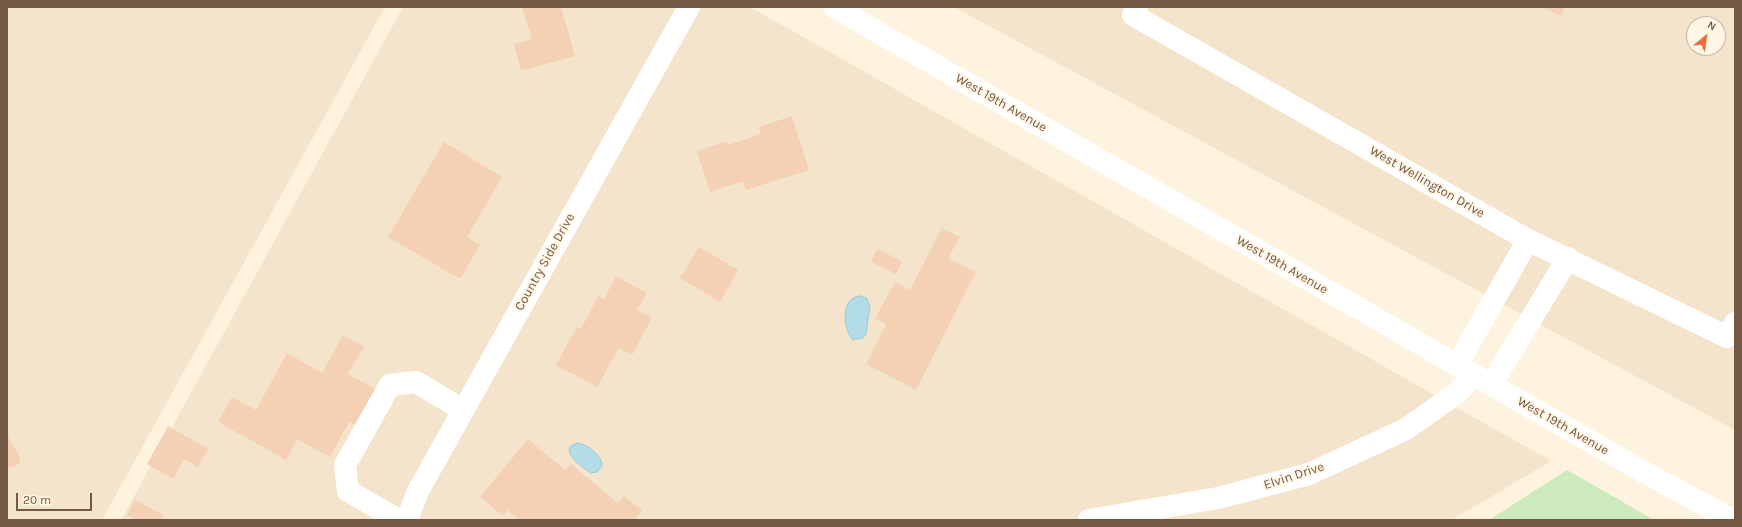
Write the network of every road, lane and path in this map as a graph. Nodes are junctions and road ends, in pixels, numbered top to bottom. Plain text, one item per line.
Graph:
1 (689, 7) edge
2 (834, 7) edge
3 (1135, 11) edge
4 (1528, 240) junction
5 (1568, 258) junction
6 (1731, 330) edge
7 (1474, 375) junction
8 (463, 410) junction
9 (398, 520) edge
10 (407, 520) edge
11 (1089, 520) edge
12 (1732, 520) edge

1 - 8 street, Country Side Drive
2 - 7 street, West 19th Avenue
3 - 4 street, West Wellington Drive
4 - 5 street, West Wellington Drive
4 - 7 street, Elvin Drive
5 - 6 street, West Wellington Drive
5 - 7 street, Elvin Drive
7 - 11 street, Elvin Drive
7 - 12 street, West 19th Avenue
8 - 9 street
8 - 10 street, Country Side Drive

